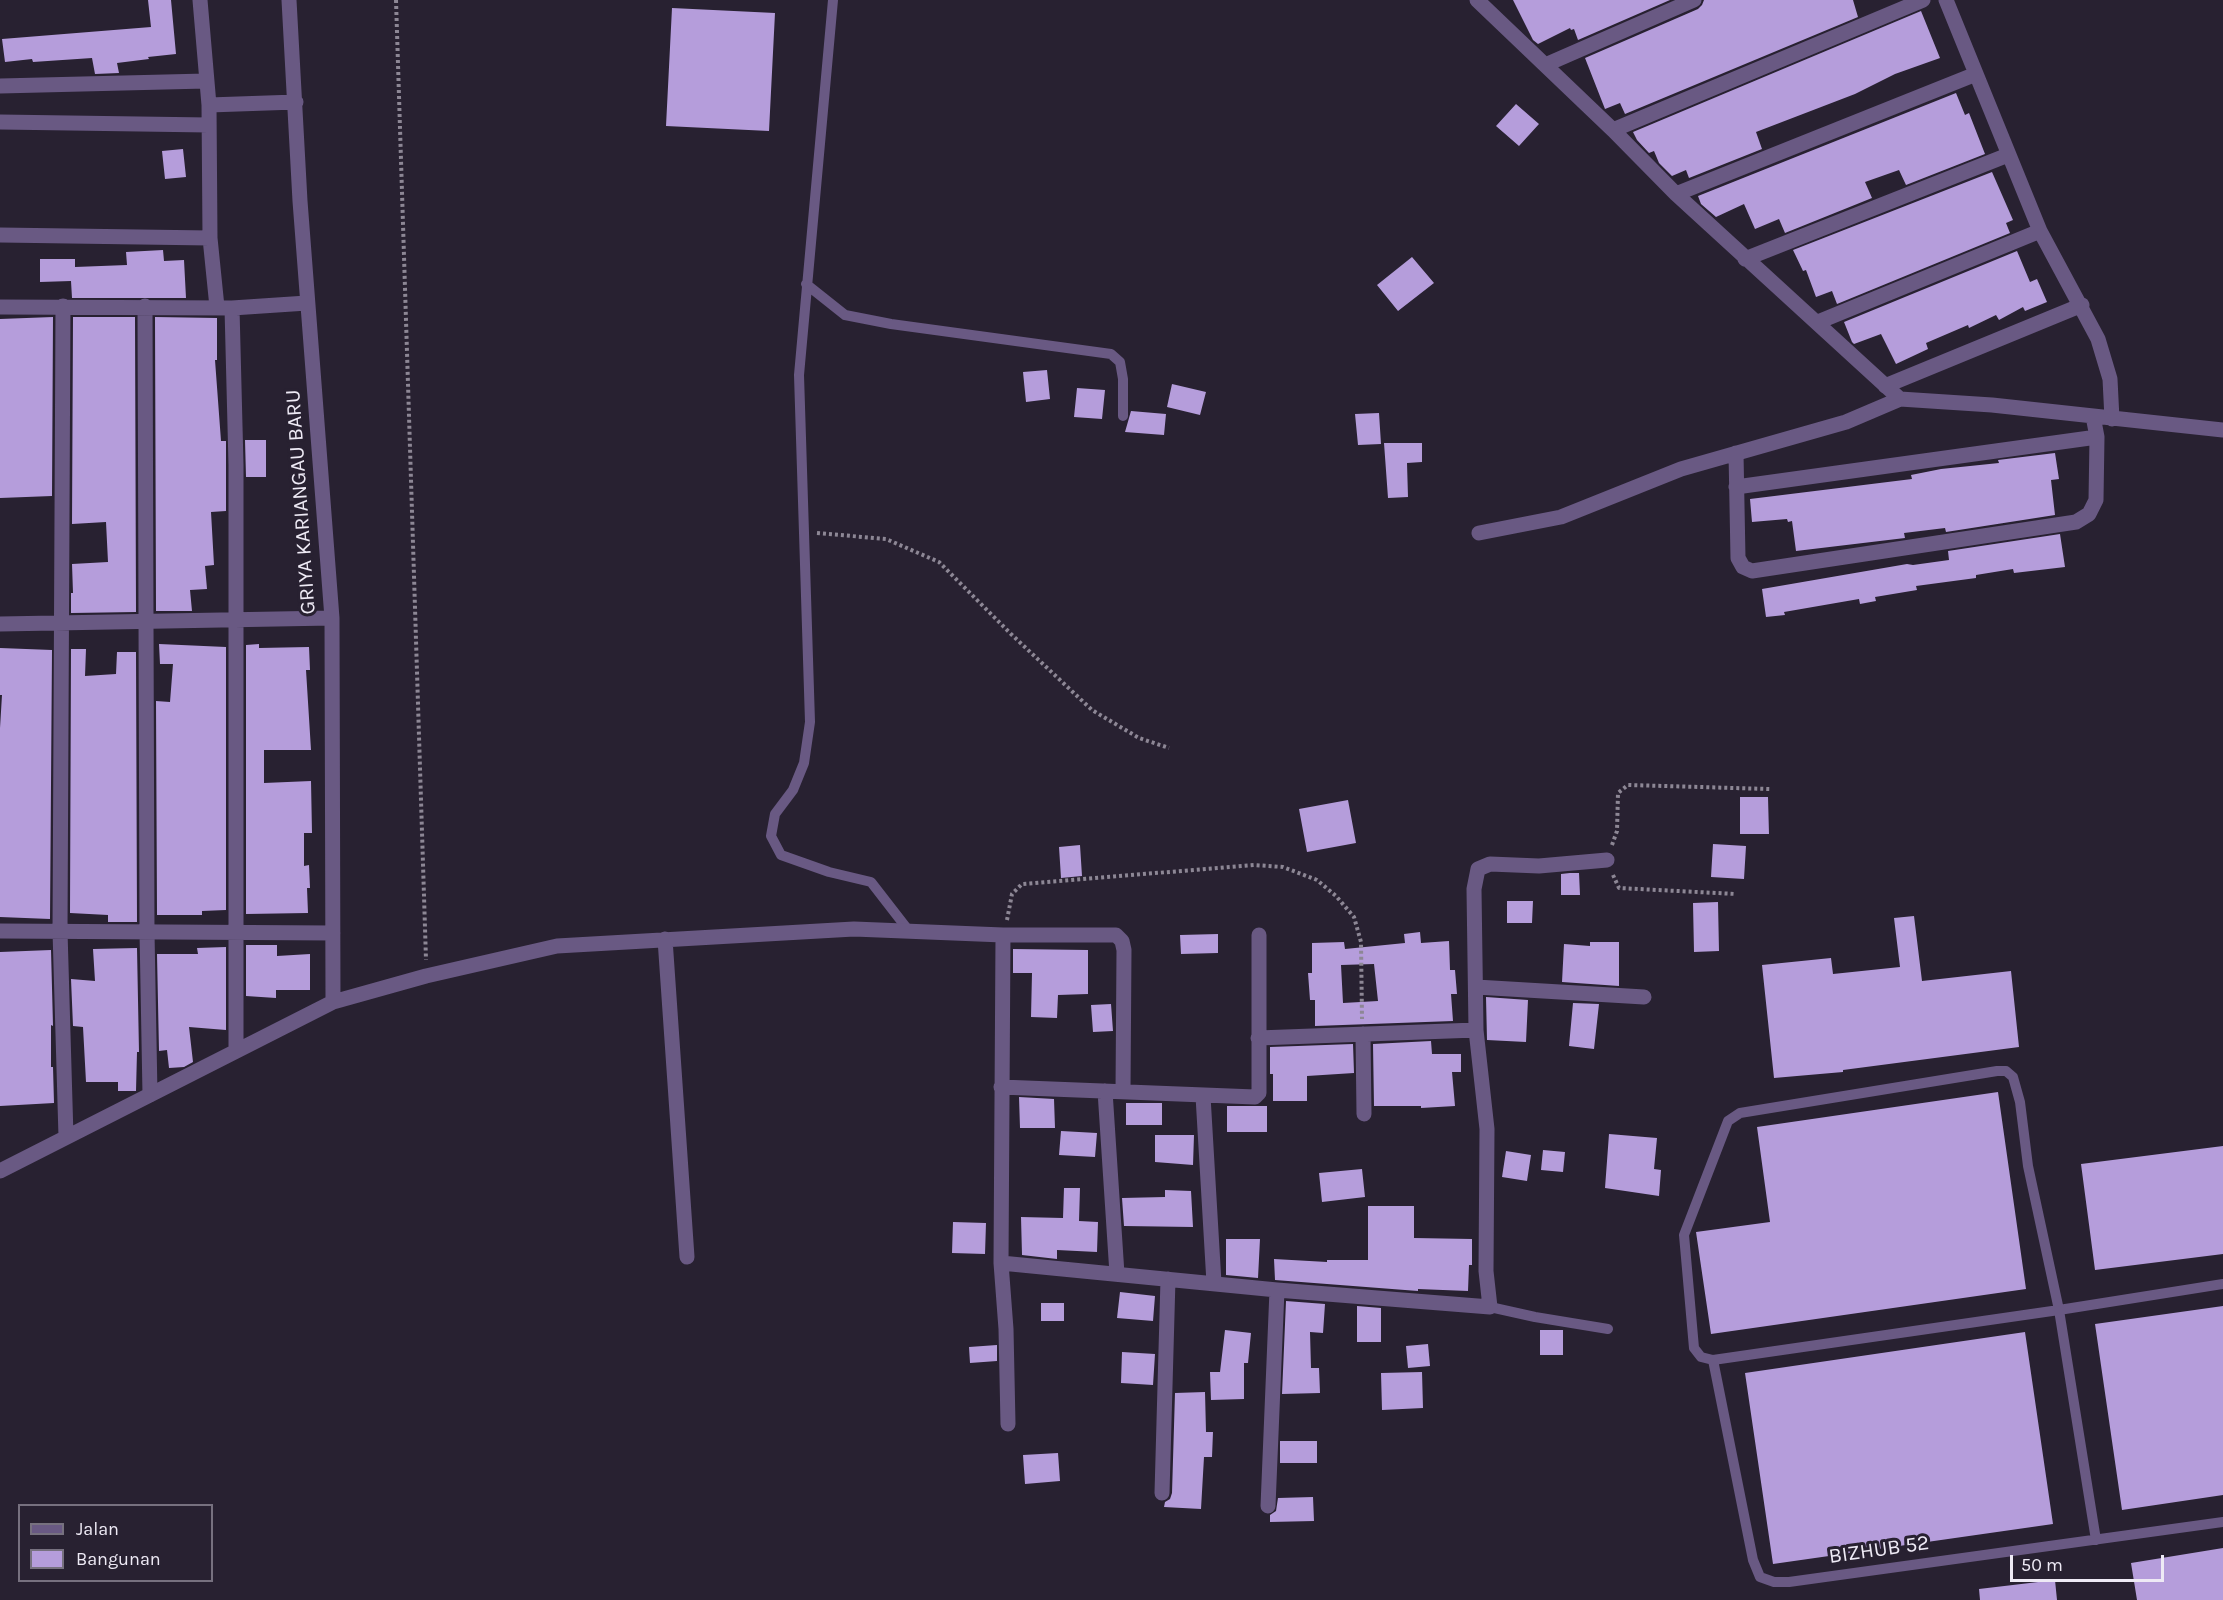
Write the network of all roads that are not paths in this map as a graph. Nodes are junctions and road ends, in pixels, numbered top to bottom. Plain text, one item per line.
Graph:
1 (200, 0) edge
2 (289, 0) edge
3 (833, 0) edge
4 (1478, 0) edge
5 (1694, 0) edge
6 (1923, 0) edge
7 (1946, 0) edge
8 (1545, 65) junction
9 (1976, 74) junction
10 (206, 81) junction
11 (0, 86) edge
12 (296, 102) junction
13 (209, 105) junction
14 (0, 122) edge
15 (209, 125) junction
16 (1613, 130) junction
17 (2008, 154) junction
18 (1676, 194) junction
19 (2040, 231) junction
20 (0, 235) edge
21 (210, 238) junction
22 (1745, 259) junction
23 (806, 284) junction
24 (308, 303) junction
25 (2082, 305) junction
26 (63, 306) junction
27 (145, 306) junction
28 (0, 307) edge
29 (224, 307) junction
30 (1818, 322) junction
31 (1885, 386) junction
32 (1900, 399) junction
33 (1123, 416) dead end
34 (2093, 416) junction
35 (2112, 419) junction
36 (2223, 430) edge
37 (2097, 437) junction
38 (1736, 453) junction
39 (1736, 487) junction
40 (1479, 533) dead end
41 (332, 618) junction
42 (235, 620) junction
43 (147, 622) junction
44 (61, 623) junction
45 (0, 624) edge
46 (1607, 860) road end
47 (0, 931) edge
48 (60, 931) junction
49 (909, 931) junction
50 (147, 932) junction
51 (236, 933) junction
52 (333, 933) junction
53 (1004, 935) junction
54 (1259, 936) dead end
55 (665, 939) junction
56 (1476, 987) junction
57 (1644, 997) dead end
58 (333, 1002) junction
59 (1476, 1030) junction
60 (1363, 1034) junction
61 (1258, 1038) junction
62 (237, 1051) junction
63 (1001, 1087) junction
64 (1105, 1091) junction
65 (1124, 1092) junction
66 (150, 1095) junction
67 (1203, 1096) junction
68 (1364, 1114) dead end
69 (66, 1137) junction
70 (0, 1170) edge
71 (687, 1257) dead end
72 (1001, 1263) junction
73 (1117, 1274) junction
74 (1168, 1279) junction
75 (1214, 1283) junction
76 (2223, 1284) edge
77 (1277, 1290) junction
78 (1490, 1307) junction
79 (2058, 1310) junction
80 (1608, 1329) dead end
81 (1713, 1360) junction
82 (1008, 1424) dead end
83 (1162, 1493) dead end
84 (1268, 1506) dead end
85 (2223, 1522) edge
86 (2096, 1540) junction

1 - 10 street
2 - 12 street, GRIYA KARIANGAU BARU
3 - 23 lane
4 - 8 street
5 - 8 street
6 - 16 street
7 - 9 street
8 - 16 street
9 - 17 street
9 - 18 street
10 - 11 street
10 - 13 street
12 - 13 street
12 - 24 street, GRIYA KARIANGAU BARU
13 - 15 street
14 - 15 street
15 - 21 street
16 - 18 street
17 - 19 street
17 - 22 street
18 - 22 street
19 - 25 street
19 - 30 street
20 - 21 street
21 - 29 street
22 - 30 street
23 - 33 lane
23 - 49 lane
24 - 29 street
24 - 41 street, GRIYA KARIANGAU BARU
25 - 31 street
25 - 35 street
26 - 27 street
26 - 28 street
26 - 44 street
27 - 29 street
27 - 43 street
29 - 42 street
30 - 31 street
31 - 32 street
32 - 34 street
32 - 38 street
34 - 35 street
34 - 37 street
35 - 36 street
37 - 39 street
37 - 39 street
38 - 39 street
38 - 40 street
41 - 42 street
41 - 52 street, GRIYA KARIANGAU BARU
42 - 43 street
42 - 51 street
43 - 44 street
43 - 50 street
44 - 45 street
44 - 48 street
46 - 56 street
47 - 48 street
48 - 50 street
48 - 69 street
49 - 53 street
49 - 55 street
50 - 51 street
50 - 66 street
51 - 52 street
51 - 62 street
52 - 58 street, GRIYA KARIANGAU BARU
53 - 63 street
53 - 65 street
54 - 61 street
55 - 58 street
55 - 71 street
56 - 57 street
56 - 59 street
58 - 62 street
59 - 60 street
59 - 78 street
60 - 61 street
60 - 68 street
61 - 67 street
62 - 66 street
63 - 64 street
63 - 72 street
64 - 65 street
64 - 73 street
65 - 67 street
66 - 69 street
67 - 75 street
69 - 70 street
72 - 73 street
72 - 82 street
73 - 74 street
74 - 75 street
74 - 83 street
75 - 77 street
76 - 79 lane
77 - 78 street
77 - 84 street
78 - 80 lane
79 - 81 lane
79 - 81 lane
79 - 86 lane
81 - 86 lane, BIZHUB 52
85 - 86 lane, BIZHUB 52

